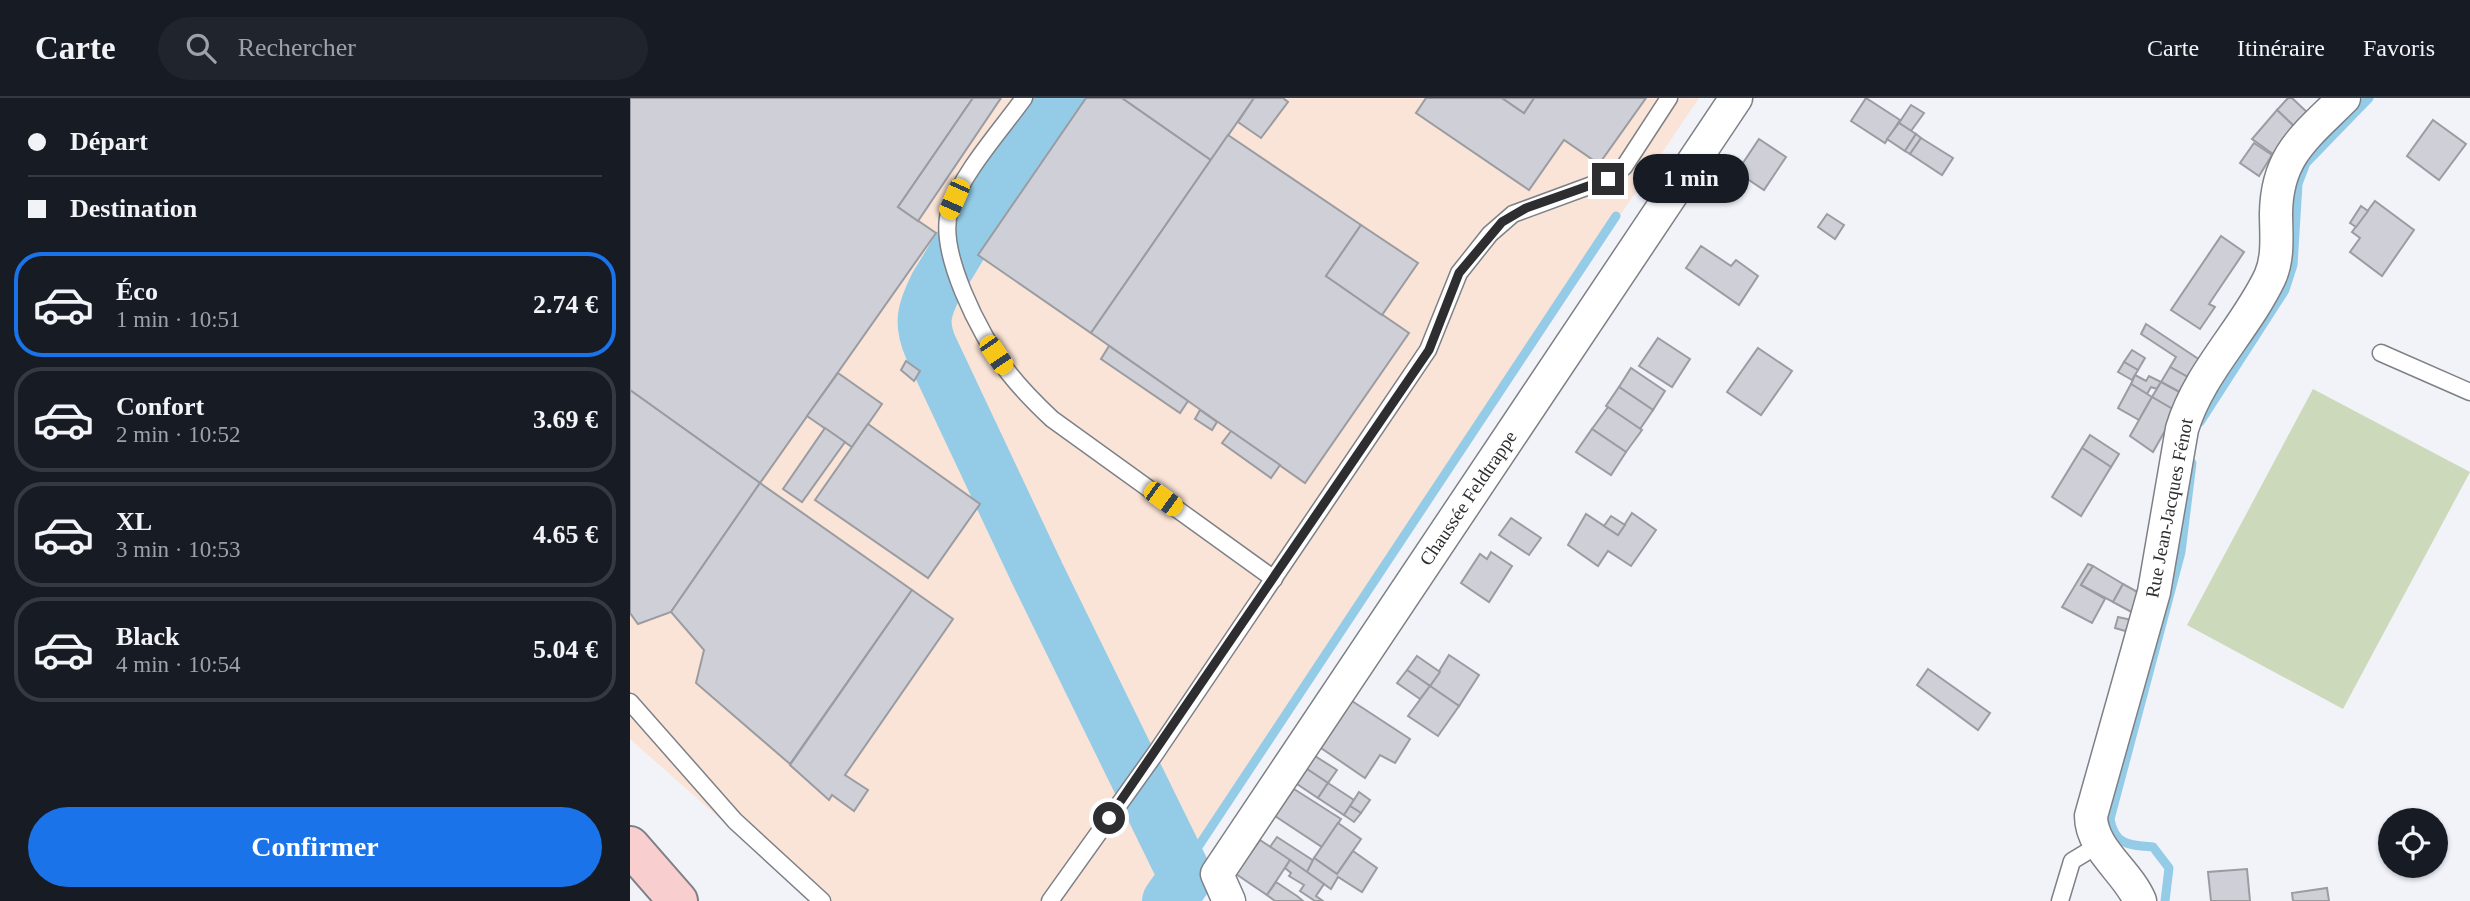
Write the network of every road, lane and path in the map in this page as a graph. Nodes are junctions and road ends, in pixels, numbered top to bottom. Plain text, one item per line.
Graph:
1 (1024, 98) edge
2 (1670, 98) edge
3 (1736, 98) edge
4 (2344, 98) edge
5 (2381, 353) dead end
6 (2470, 392) edge
7 (1273, 579) junction
8 (630, 702) edge
9 (2101, 844) junction
10 (630, 846) edge
11 (630, 874) edge
12 (654, 901) edge
13 (678, 901) edge
14 (822, 901) edge
15 (1050, 901) edge
16 (1229, 901) edge
17 (2060, 901) edge
18 (2140, 901) edge

1 - 7 lane
2 - 7 lane
3 - 16 street, Chaussée Feldtrappe
4 - 9 street, Rue Jean-Jacques Fénot
5 - 6 lane
7 - 15 lane
8 - 14 lane
9 - 17 lane
9 - 18 street, Rue Jean-Jacques Fénot
10 - 13 main road
11 - 12 main road

